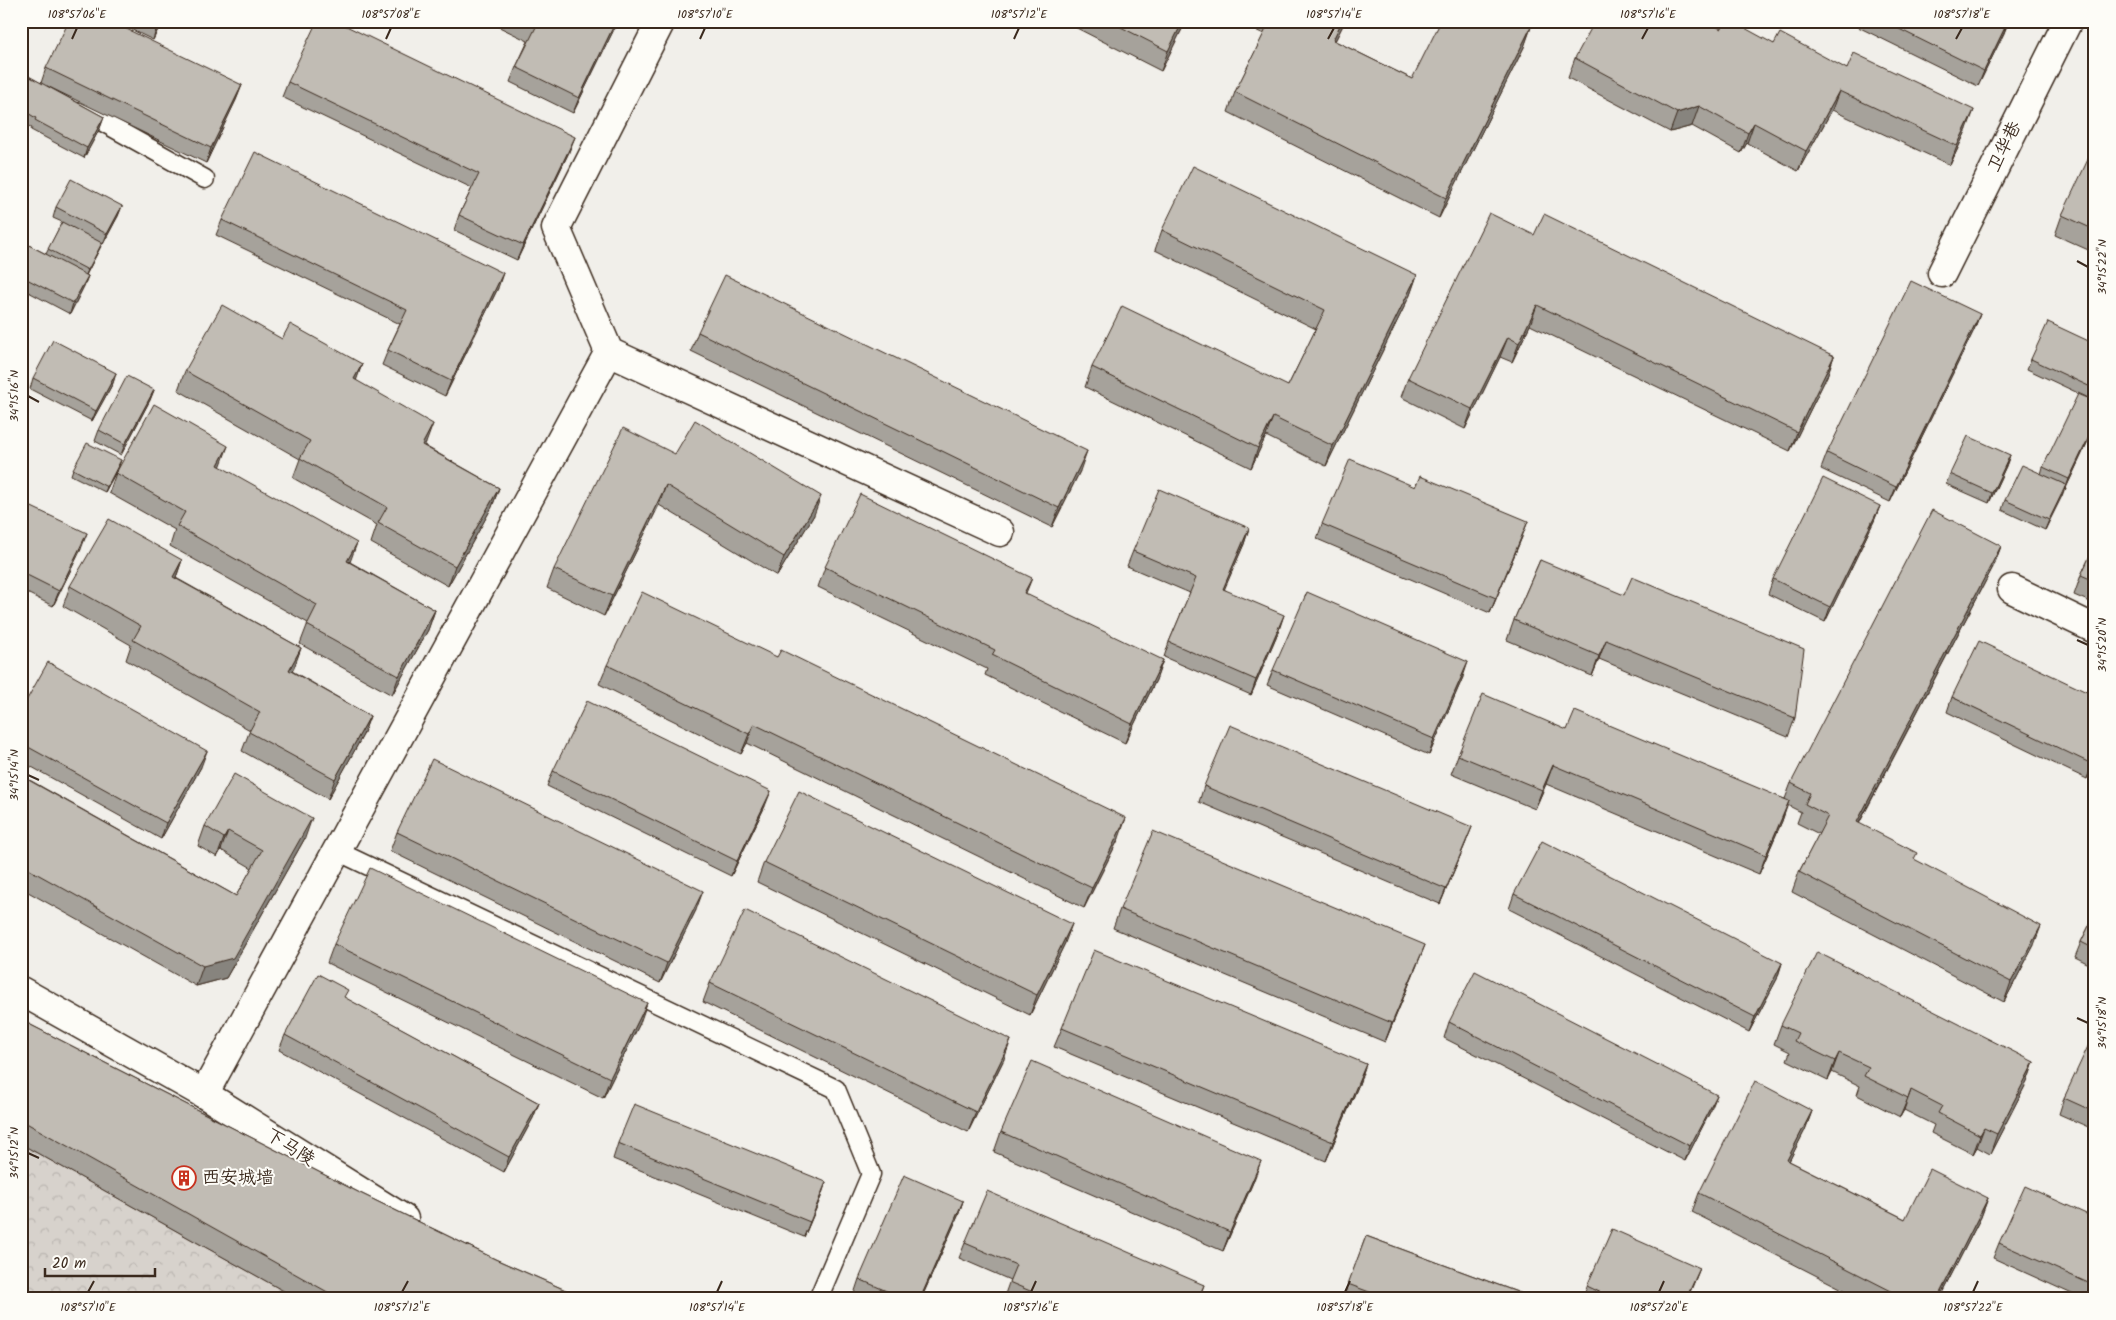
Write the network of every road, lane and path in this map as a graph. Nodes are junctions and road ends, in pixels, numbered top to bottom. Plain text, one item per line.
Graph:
1 (660, 21) edge
2 (2068, 21) edge
3 (72, 104) edge
4 (205, 179) dead end
5 (1942, 273) dead end
6 (609, 352) junction
7 (1000, 532) dead end
8 (2012, 590) dead end
9 (2095, 629) edge
10 (337, 851) junction
11 (21, 991) edge
12 (204, 1094) junction
13 (426, 1234) edge
14 (818, 1299) edge

1 - 6 street
2 - 5 street, 卫华巷
3 - 4 lane
6 - 7 street
6 - 10 street
8 - 9 street
10 - 12 street
10 - 14 lane
11 - 12 street, 下马陵
12 - 13 street, 下马陵

